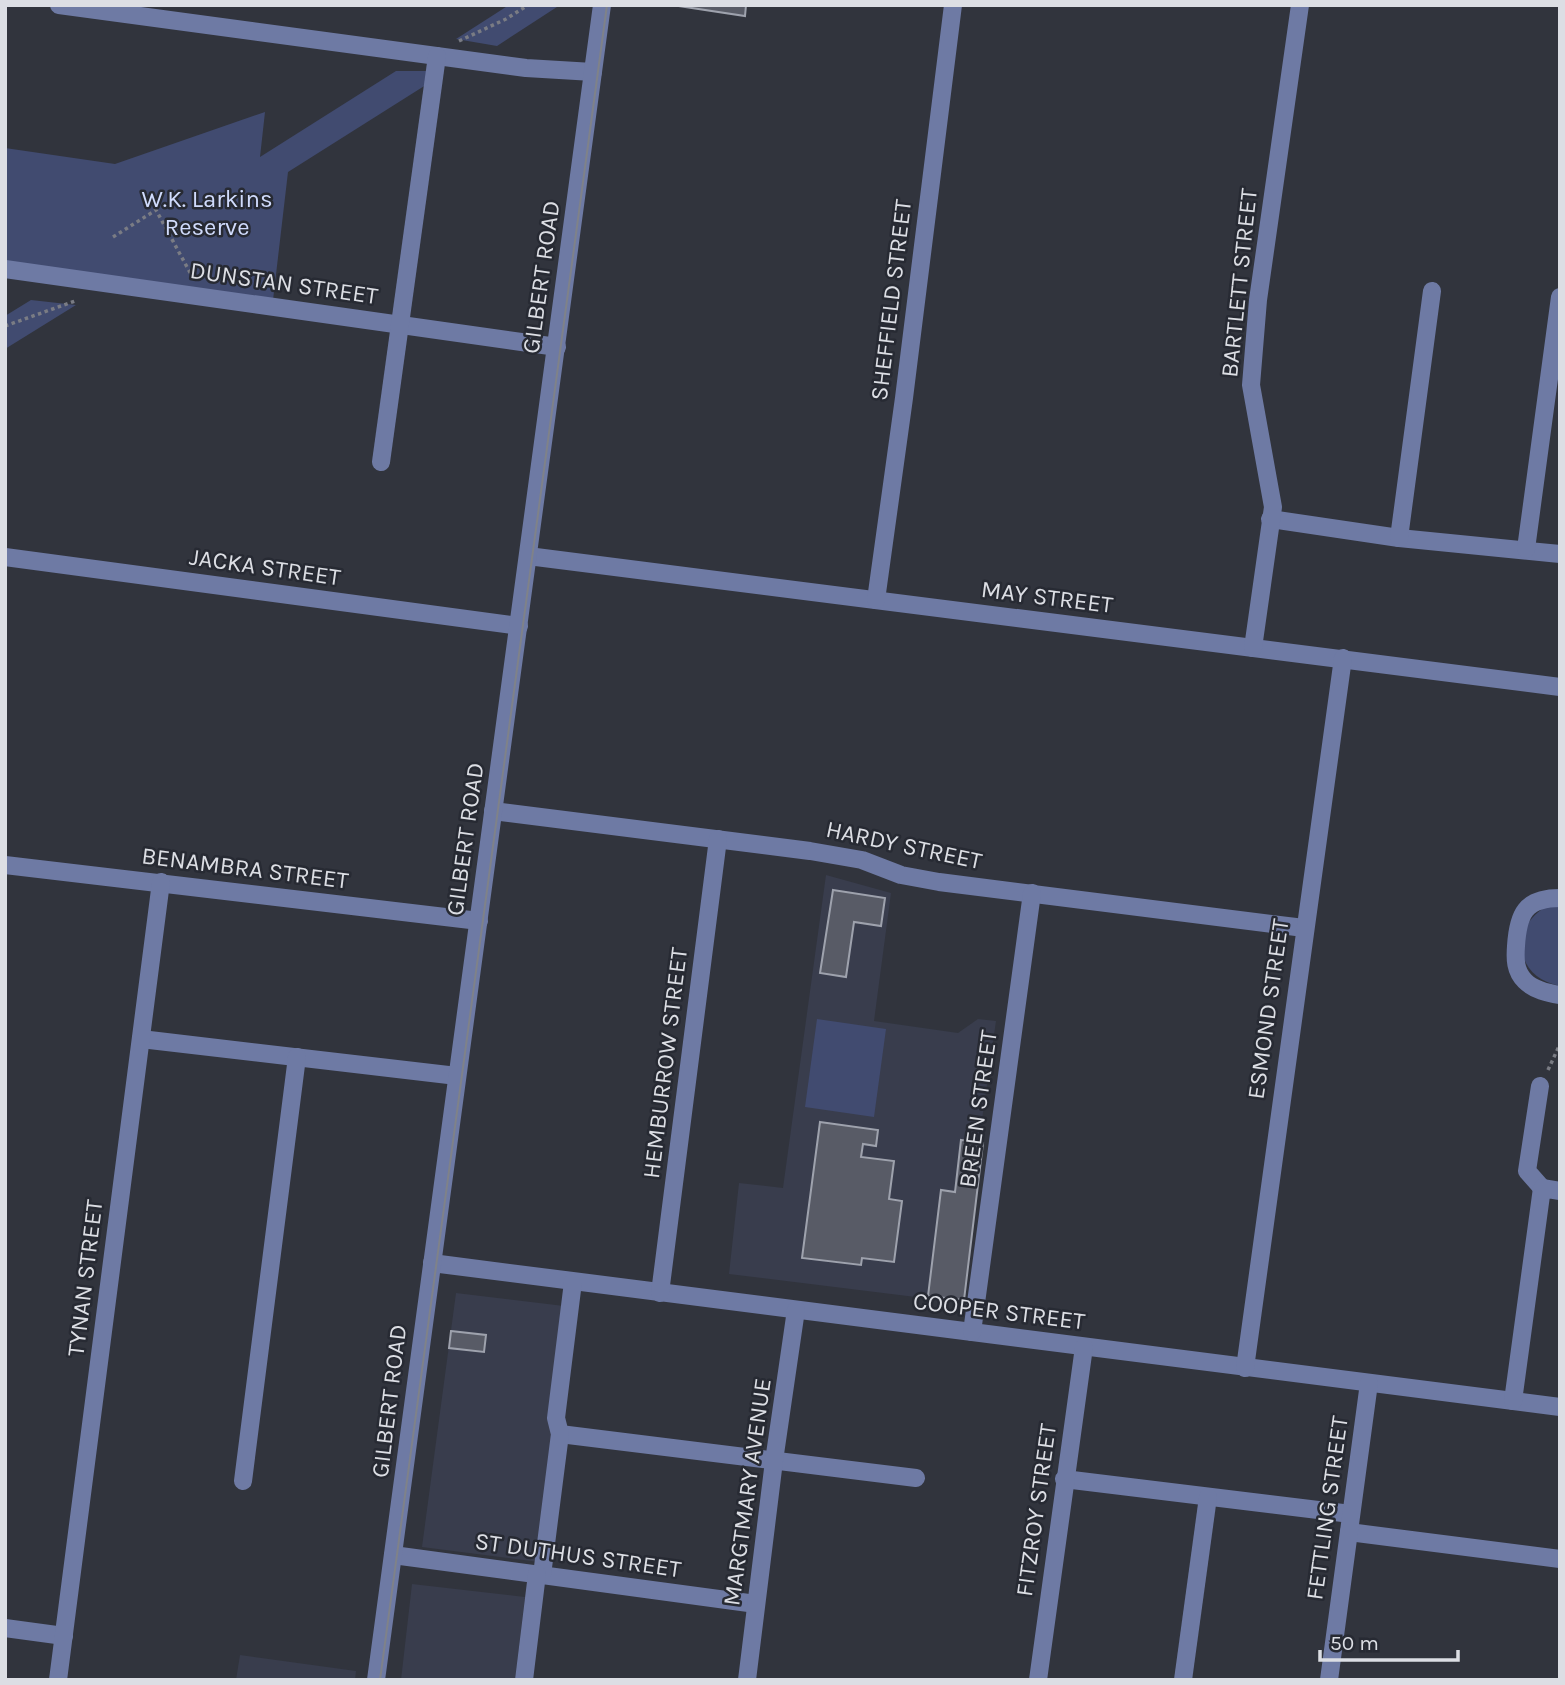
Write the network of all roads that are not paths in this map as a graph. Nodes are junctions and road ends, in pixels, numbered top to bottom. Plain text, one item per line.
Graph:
1 (59, 5) edge
2 (603, 5) edge
3 (953, 5) edge
4 (1300, 5) edge
5 (437, 56) junction
6 (593, 77) junction
7 (5, 270) edge
8 (1432, 291) dead end
9 (1560, 297) edge
10 (399, 324) junction
11 (557, 347) junction
12 (1553, 405) edge
13 (381, 461) dead end
14 (1270, 519) junction
15 (1399, 538) junction
16 (1526, 549) junction
17 (1560, 554) edge
18 (528, 556) junction
19 (5, 557) edge
20 (876, 600) junction
21 (519, 626) junction
22 (1253, 648) junction
23 (1343, 658) junction
24 (1560, 687) edge
25 (494, 811) junction
26 (718, 839) junction
27 (5, 864) edge
28 (161, 882) junction
29 (1032, 894) junction
30 (1560, 898) edge
31 (479, 921) junction
32 (1304, 928) junction
33 (1560, 995) edge
34 (141, 1039) junction
35 (297, 1057) junction
36 (457, 1076) junction
37 (1540, 1086) road end
38 (1551, 1189) edge
39 (432, 1263) junction
40 (573, 1282) junction
41 (660, 1293) junction
42 (796, 1310) junction
43 (972, 1332) junction
44 (1084, 1346) junction
45 (1245, 1368) junction
46 (1369, 1383) junction
47 (1513, 1401) junction
48 (1560, 1407) edge
49 (560, 1434) junction
50 (774, 1461) junction
51 (916, 1478) dead end
52 (1064, 1479) junction
53 (243, 1480) dead end
54 (1208, 1497) junction
55 (1350, 1523) junction
56 (393, 1555) junction
57 (1560, 1559) edge
58 (540, 1575) junction
59 (756, 1604) junction
60 (5, 1628) edge
61 (64, 1636) junction
62 (1332, 1679) edge
63 (58, 1680) edge
64 (376, 1680) edge
65 (524, 1680) edge
66 (747, 1680) edge
67 (1038, 1680) edge
68 (1183, 1680) edge

1 - 5 street
2 - 6 street, GILBERT ROAD
3 - 20 street, SHEFFIELD STREET
4 - 14 street, BARTLETT STREET
5 - 6 street
5 - 10 street
6 - 11 street, GILBERT ROAD
7 - 10 street, DUNSTAN STREET
8 - 15 street
9 - 12 street
10 - 11 street, DUNSTAN STREET
10 - 13 street
11 - 18 street, GILBERT ROAD
12 - 16 street
14 - 15 street
14 - 22 street, BARTLETT STREET
15 - 16 street
16 - 17 street
18 - 20 street, MAY STREET
18 - 21 street, GILBERT ROAD
19 - 21 street, JACKA STREET
20 - 22 street, MAY STREET
21 - 25 street, GILBERT ROAD
22 - 23 street, MAY STREET
23 - 24 street, MAY STREET
23 - 32 street, ESMOND STREET
25 - 26 street, HARDY STREET
25 - 31 street, GILBERT ROAD
26 - 29 street, HARDY STREET
26 - 41 street, HEMBURROW STREET
27 - 28 street, BENAMBRA STREET
28 - 31 street, BENAMBRA STREET
28 - 34 street, TYNAN STREET
29 - 32 street, HARDY STREET
29 - 43 street, BREEN STREET
30 - 33 street
31 - 36 street, GILBERT ROAD
32 - 45 street, ESMOND STREET
34 - 35 street
34 - 61 street, TYNAN STREET
35 - 36 street
35 - 53 street
36 - 39 street, GILBERT ROAD
37 - 38 street
38 - 47 street
39 - 40 street, COOPER STREET
39 - 56 street, GILBERT ROAD
40 - 41 street, COOPER STREET
40 - 49 street
41 - 42 street, COOPER STREET
42 - 43 street, COOPER STREET
42 - 50 street, MARGTMARY AVENUE
43 - 44 street, COOPER STREET
44 - 45 street, COOPER STREET
44 - 52 street, FITZROY STREET
45 - 46 street, COOPER STREET
46 - 47 street, COOPER STREET
46 - 55 street, FETTLING STREET
47 - 48 street, COOPER STREET
49 - 50 street
49 - 58 street
50 - 51 street
50 - 59 street, MARGTMARY AVENUE
52 - 54 street
52 - 67 street, FITZROY STREET
54 - 55 street
54 - 68 street
55 - 57 street
55 - 62 street, FETTLING STREET
56 - 58 street, ST DUTHUS STREET
56 - 64 street, GILBERT ROAD
58 - 59 street, ST DUTHUS STREET
58 - 65 street
59 - 66 street, MARGTMARY AVENUE
60 - 61 street
61 - 63 street, TYNAN STREET

